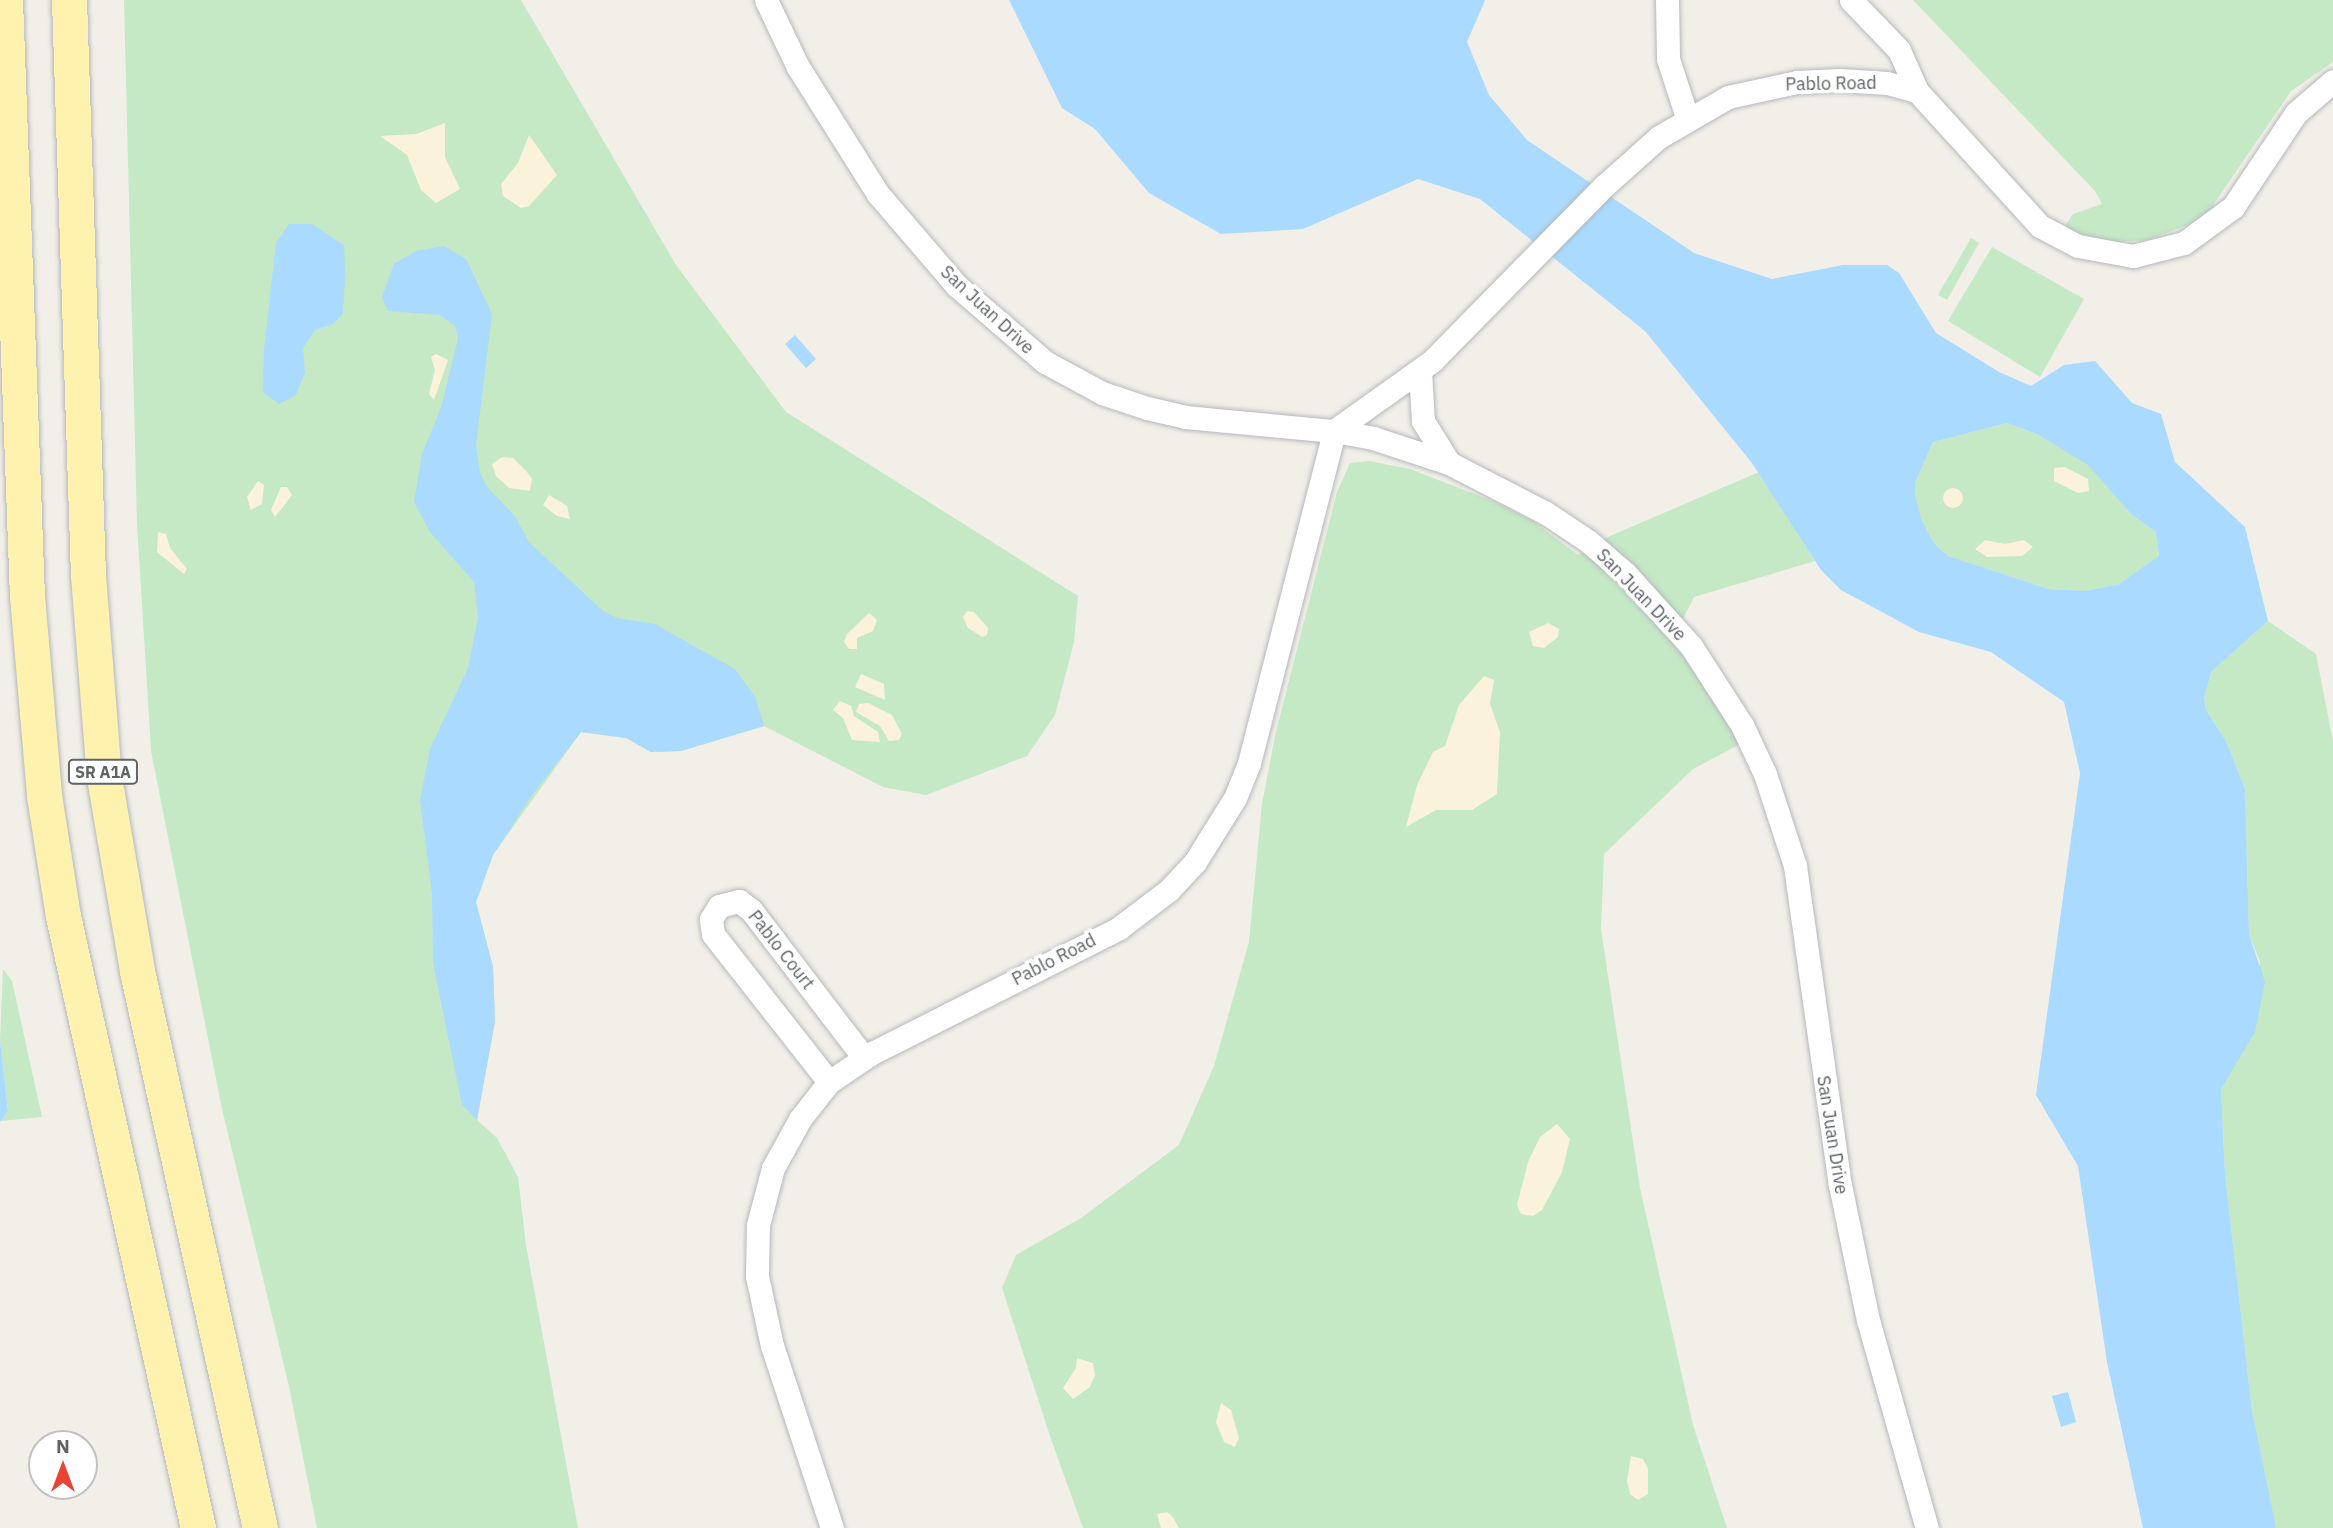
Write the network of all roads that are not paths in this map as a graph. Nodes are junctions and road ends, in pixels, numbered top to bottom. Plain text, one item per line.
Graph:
1 (5, 0) edge
2 (54, 0) edge
3 (69, 0) edge
4 (766, 0) edge
5 (1667, 0) edge
6 (1851, 0) edge
7 (2333, 81) edge
8 (1917, 91) junction
9 (1687, 117) junction
10 (73, 180) junction
11 (1420, 371) junction
12 (1334, 431) junction
13 (1448, 463) junction
14 (864, 1058) junction
15 (828, 1082) junction
16 (198, 1528) edge
17 (260, 1528) edge
18 (832, 1528) edge
19 (1927, 1528) edge

1 - 16 main road, SR A1A
2 - 10 main road
3 - 10 main road, SR A1A
4 - 12 street, San Juan Drive
5 - 9 street
6 - 8 street
7 - 8 street
8 - 9 street, Pablo Road
9 - 11 street, Pablo Road
10 - 17 main road, SR A1A
11 - 12 street, Pablo Road
11 - 13 street
12 - 13 street, San Juan Drive
12 - 14 street, Pablo Road
13 - 19 street, San Juan Drive
14 - 15 street, Pablo Road
14 - 15 street, Pablo Court
15 - 18 street, Pablo Road

